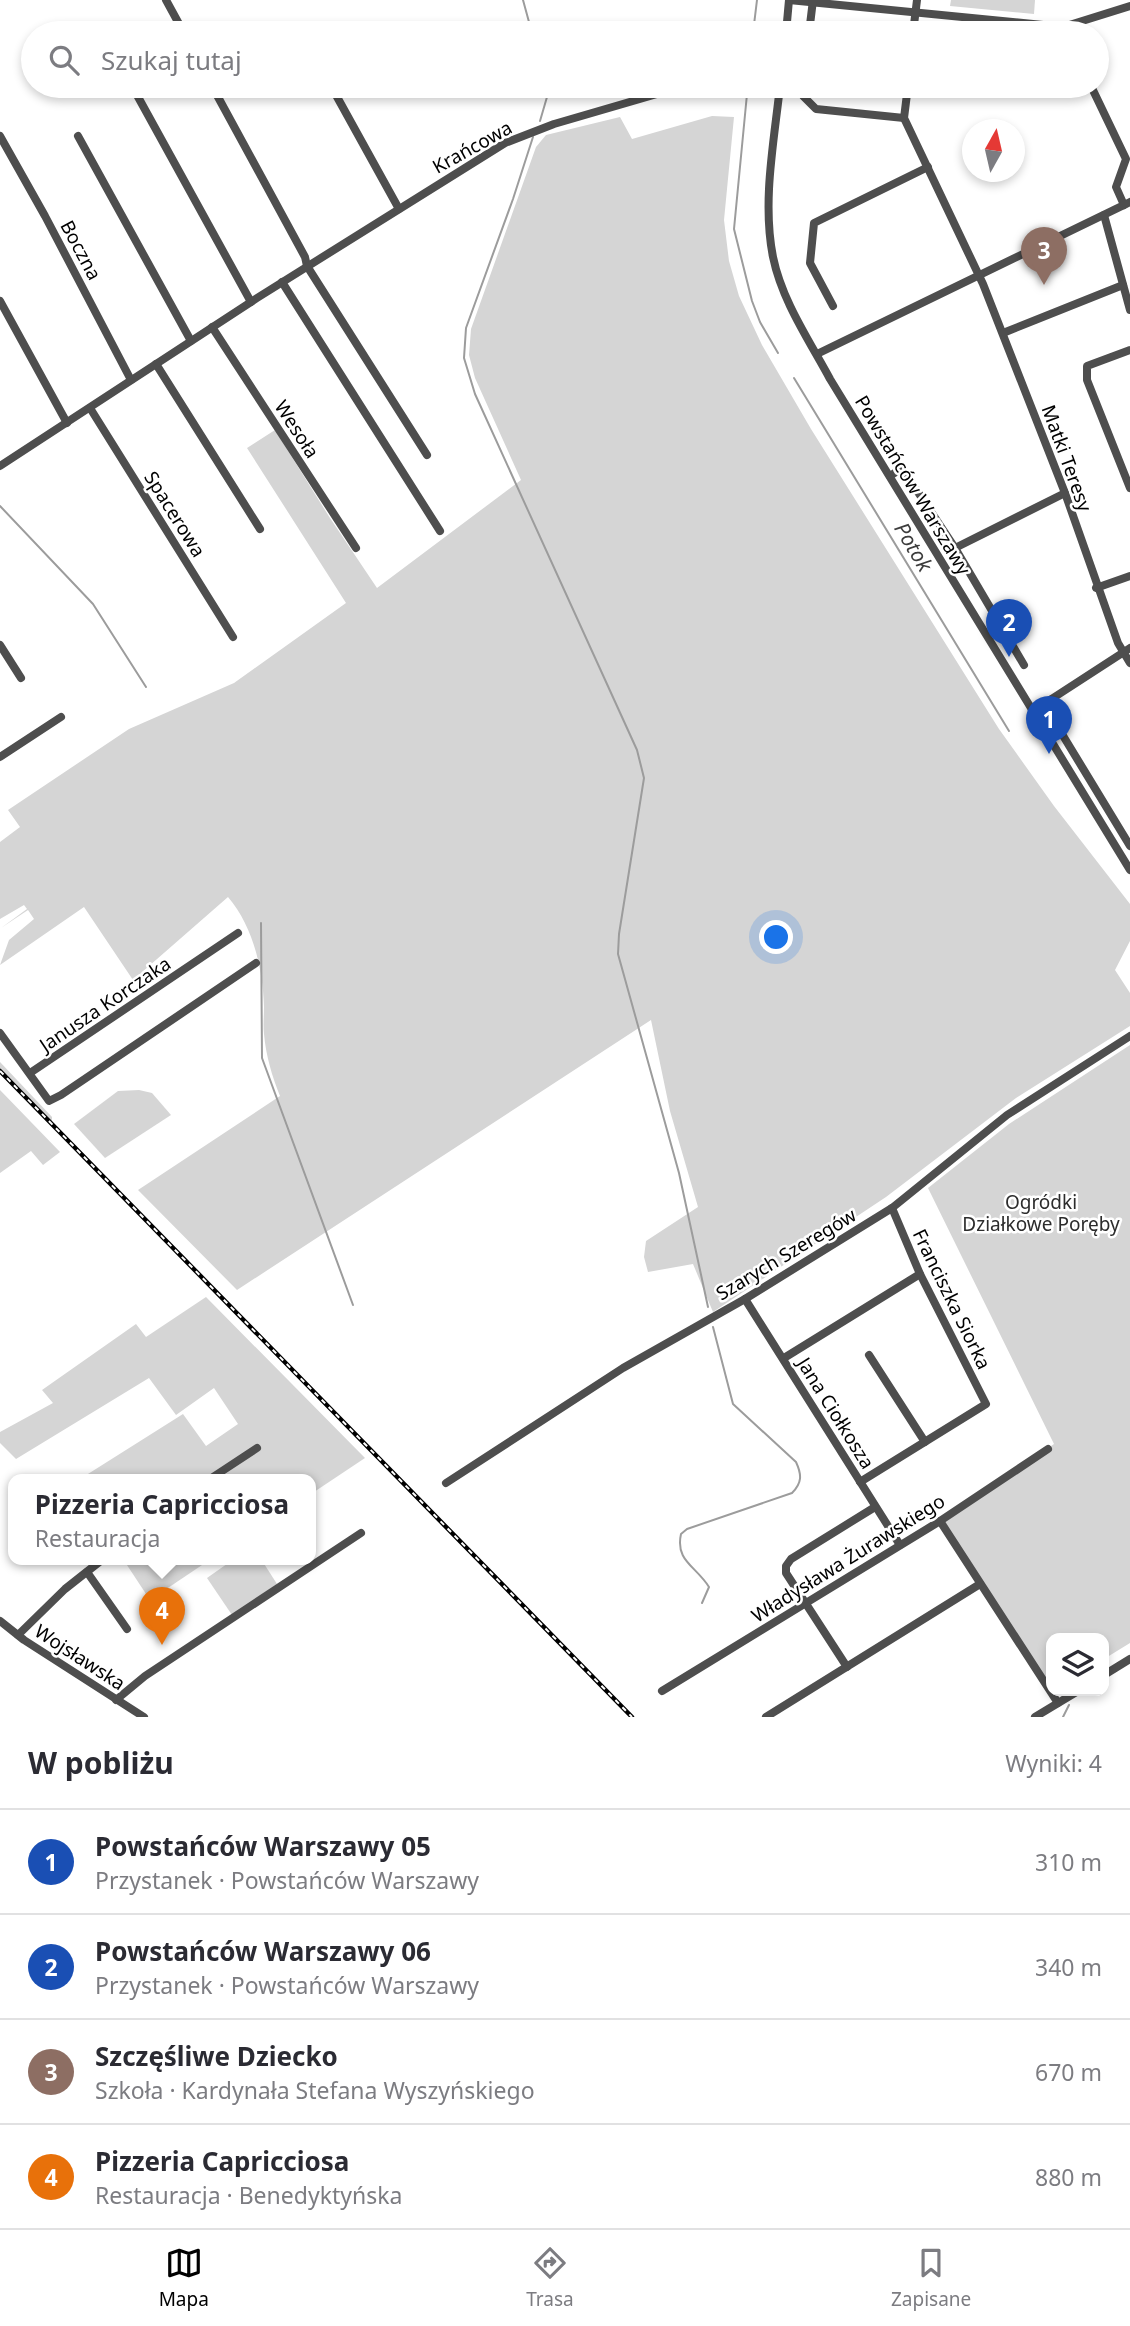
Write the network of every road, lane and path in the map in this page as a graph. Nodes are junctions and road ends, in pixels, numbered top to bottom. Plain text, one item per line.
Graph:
1 (166, 0) edge
2 (789, 0) edge
3 (917, 0) edge
4 (813, 1) edge
5 (1130, 6) edge
6 (916, 13) junction
7 (177, 21) edge
8 (787, 21) edge
9 (811, 21) edge
10 (915, 21) edge
11 (986, 21) edge
12 (1089, 21) edge
13 (139, 98) edge
14 (219, 98) edge
15 (338, 98) edge
16 (643, 98) edge
17 (779, 98) edge
18 (805, 98) edge
19 (906, 98) edge
20 (1097, 98) edge
21 (904, 118) junction
22 (0, 136) edge
23 (78, 136) dead end
24 (928, 167) junction
25 (1127, 204) edge
26 (399, 209) junction
27 (1104, 215) junction
28 (307, 266) junction
29 (980, 275) junction
30 (282, 282) junction
31 (1123, 285) junction
32 (0, 301) edge
33 (251, 302) junction
34 (833, 306) dead end
35 (1130, 310) edge
36 (212, 327) junction
37 (1003, 333) junction
38 (191, 341) junction
39 (1130, 350) edge
40 (817, 354) junction
41 (156, 364) junction
42 (131, 380) junction
43 (90, 408) junction
44 (67, 423) junction
45 (427, 455) dead end
46 (0, 466) edge
47 (890, 476) junction
48 (1130, 488) edge
49 (1065, 493) junction
50 (260, 529) dead end
51 (440, 531) dead end
52 (356, 548) dead end
53 (955, 548) junction
54 (1130, 576) edge
55 (1096, 588) junction
56 (233, 637) dead end
57 (0, 645) edge
58 (1126, 650) edge
59 (1130, 663) edge
60 (1024, 665) dead end
61 (21, 678) dead end
62 (1052, 699) junction
63 (1033, 711) junction
64 (61, 717) dead end
65 (0, 757) edge
66 (1130, 846) edge
67 (1130, 870) edge
68 (238, 933) dead end
69 (256, 963) dead end
70 (0, 1033) edge
71 (1130, 1036) edge
72 (30, 1073) junction
73 (892, 1208) junction
74 (920, 1275) junction
75 (745, 1299) junction
76 (869, 1355) dead end
77 (784, 1358) junction
78 (925, 1442) junction
79 (257, 1448) dead end
80 (1048, 1449) dead end
81 (218, 1474) edge
82 (860, 1482) junction
83 (446, 1483) dead end
84 (875, 1507) junction
85 (940, 1521) junction
86 (360, 1533) dead end
87 (900, 1545) junction
88 (316, 1562) edge
89 (96, 1565) edge
90 (312, 1565) edge
91 (88, 1572) junction
92 (980, 1584) junction
93 (805, 1603) junction
94 (0, 1621) edge
95 (127, 1629) dead end
96 (18, 1635) junction
97 (1130, 1659) edge
98 (847, 1667) junction
99 (1109, 1672) edge
100 (662, 1691) dead end
101 (1070, 1696) edge
102 (116, 1700) junction
103 (1058, 1703) junction
104 (144, 1717) edge
105 (766, 1717) edge
106 (1035, 1717) edge

1 - 7 street
2 - 4 street
2 - 8 street
3 - 6 street
4 - 6 street
4 - 9 street
5 - 12 street
6 - 10 street
6 - 11 street
13 - 33 street
14 - 28 street
15 - 26 street
16 - 26 street, Krańcowa
17 - 40 street, Powstańców Warszawy
18 - 21 street
19 - 21 street
20 - 25 street
21 - 24 street, Matki Teresy
22 - 42 street, Boczna
23 - 38 street
24 - 29 street, Matki Teresy
24 - 34 street
25 - 27 street
26 - 28 street, Krańcowa
27 - 29 street
27 - 31 street
28 - 30 street, Krańcowa
28 - 45 street
29 - 37 street, Matki Teresy
29 - 40 street
30 - 33 street, Krańcowa
30 - 51 street
31 - 35 street
31 - 37 street
32 - 44 street
33 - 36 street, Krańcowa
36 - 38 street, Krańcowa
36 - 52 street, Wesoła
37 - 49 street, Matki Teresy
38 - 41 street, Krańcowa
39 - 48 street
40 - 47 street, Powstańców Warszawy
41 - 42 street, Krańcowa
41 - 50 street
42 - 43 street, Krańcowa
43 - 44 street, Krańcowa
43 - 56 street, Spacerowa
44 - 46 street, Krańcowa
47 - 53 street
47 - 63 street, Powstańców Warszawy
49 - 53 street
49 - 55 street, Matki Teresy
53 - 60 street
54 - 55 street
55 - 58 street, Matki Teresy
57 - 61 street
58 - 59 street, Matki Teresy
58 - 62 street
62 - 63 street
62 - 66 street
63 - 67 street, Powstańców Warszawy
64 - 65 street
68 - 72 street, Janusza Korczaka
69 - 72 street
70 - 72 street, Janusza Korczaka
71 - 73 street, Szarych Szeregów
73 - 74 street, Franciszka Siorka
73 - 75 street, Szarych Szeregów
74 - 77 street
74 - 78 street, Franciszka Siorka
75 - 77 street, Jana Ciołkosza
75 - 83 street, Szarych Szeregów
76 - 78 street
77 - 82 street, Jana Ciołkosza
78 - 82 street
79 - 81 street
80 - 85 street, Władysława Żurawskiego
82 - 84 street, Jana Ciołkosza
84 - 87 street, Jana Ciołkosza
84 - 93 street
85 - 87 street, Władysława Żurawskiego
85 - 92 street
86 - 88 street
87 - 93 street, Władysława Żurawskiego
89 - 91 street
90 - 102 street
91 - 95 street
91 - 96 street
92 - 98 street
92 - 103 street
93 - 98 street
93 - 100 street, Władysława Żurawskiego
94 - 96 street, Wojsławska
96 - 102 street, Wojsławska
97 - 99 street
98 - 105 street
101 - 103 street
102 - 104 street, Wojsławska
103 - 106 street

